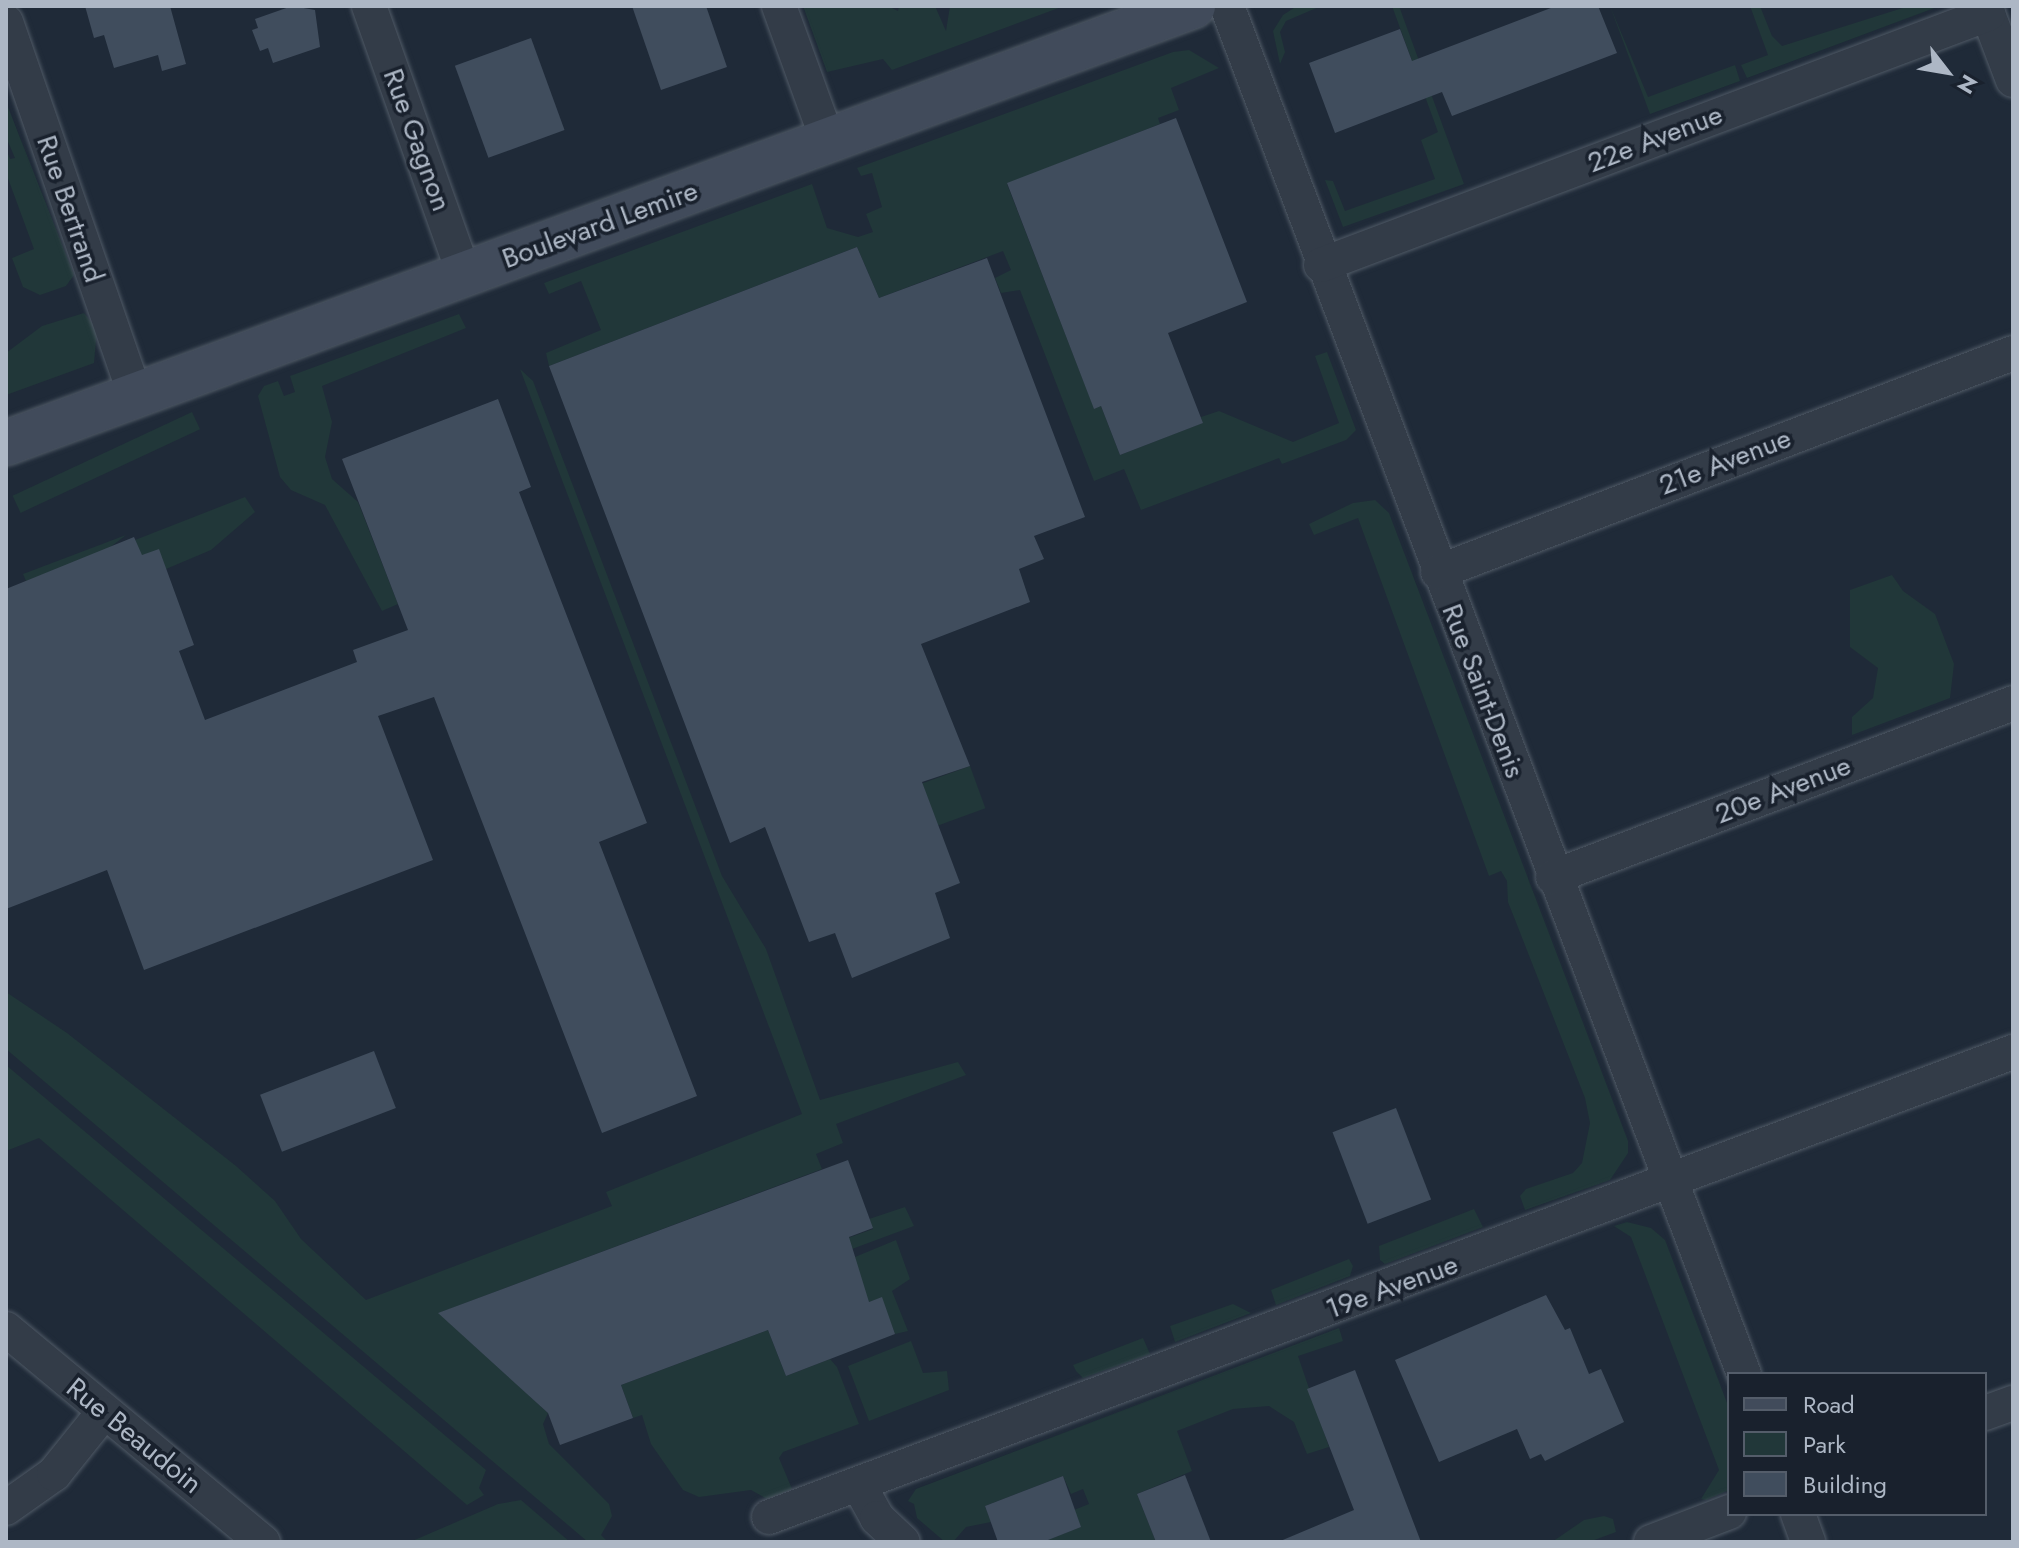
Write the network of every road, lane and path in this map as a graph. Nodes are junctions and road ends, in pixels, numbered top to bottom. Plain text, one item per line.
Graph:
1 (369, 6) edge
2 (779, 6) edge
3 (1192, 6) edge
4 (1227, 6) edge
5 (1986, 10) edge
6 (6, 22) edge
7 (2013, 80) edge
8 (828, 141) junction
9 (1321, 265) junction
10 (464, 275) junction
11 (2013, 353) edge
12 (135, 395) junction
13 (6, 443) edge
14 (1438, 572) junction
15 (2013, 703) edge
16 (1553, 877) junction
17 (2013, 1052) edge
18 (1671, 1183) junction
19 (6, 1329) edge
20 (1743, 1372) edge
21 (2013, 1403) edge
22 (1987, 1412) edge
23 (103, 1413) junction
24 (859, 1485) junction
25 (6, 1508) edge
26 (1727, 1513) edge
27 (1799, 1516) edge
28 (769, 1517) dead end
29 (263, 1542) edge
30 (903, 1542) edge
31 (1651, 1542) edge
32 (1808, 1542) edge

1 - 10 street, Rue Gagnon
2 - 8 street
3 - 8 main road, Boulevard Lemire
4 - 9 street, Rue Saint-Denis
5 - 7 street
5 - 9 street, 22e Avenue
6 - 12 street, Rue Bertrand
8 - 10 main road, Boulevard Lemire
9 - 14 street, Rue Saint-Denis
10 - 12 main road, Boulevard Lemire
11 - 14 street, 21e Avenue
12 - 13 main road, Boulevard Lemire
14 - 16 street, Rue Saint-Denis
15 - 16 street, 20e Avenue
16 - 18 street, Rue Saint-Denis
17 - 18 street, 19e Avenue
18 - 20 street, Rue Saint-Denis
18 - 24 street, 19e Avenue
19 - 23 street, Rue Beaudoin
21 - 22 street
23 - 25 street
23 - 29 street, Rue Beaudoin
24 - 28 street, 19e Avenue
24 - 30 street
26 - 31 street
27 - 32 street

